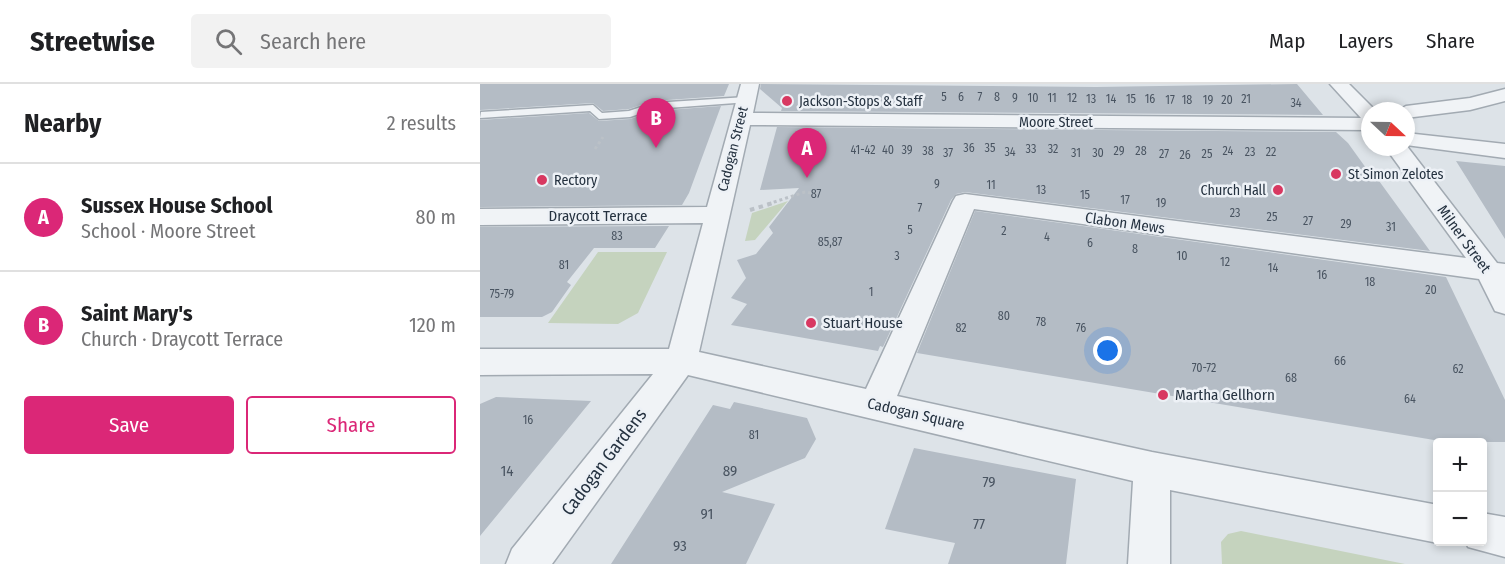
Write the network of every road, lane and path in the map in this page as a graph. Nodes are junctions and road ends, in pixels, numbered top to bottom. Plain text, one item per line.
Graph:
1 (1339, 84) edge
2 (1505, 95) edge
3 (746, 101) edge
4 (1361, 106) edge
5 (1447, 107) junction
6 (1415, 111) edge
7 (481, 115) edge
8 (1361, 124) edge
9 (1415, 140) edge
10 (1505, 151) edge
11 (1403, 156) edge
12 (816, 194) dead end
13 (480, 216) edge
14 (716, 218) junction
15 (1497, 272) edge
16 (1505, 304) edge
17 (681, 361) junction
18 (480, 362) edge
19 (876, 405) junction
20 (1152, 469) junction
21 (1433, 523) edge
22 (1487, 534) edge
23 (1505, 537) edge
24 (528, 564) edge
25 (1149, 564) edge

1 - 4 street
2 - 5 street
3 - 7 lane
3 - 8 street, Moore Street
3 - 14 street, Cadogan Street
5 - 6 street
5 - 10 street
9 - 10 street
11 - 15 street, Milner Street
12 - 14 path
13 - 14 street, Draycott Terrace
14 - 17 street, Cadogan Gardens
15 - 16 street, Milner Street
15 - 19 street, Clabon Mews
17 - 18 street
17 - 19 street, Cadogan Square
17 - 24 street, Cadogan Gardens
19 - 20 street, Cadogan Square
20 - 21 street, Cadogan Square
20 - 25 street
22 - 23 street

